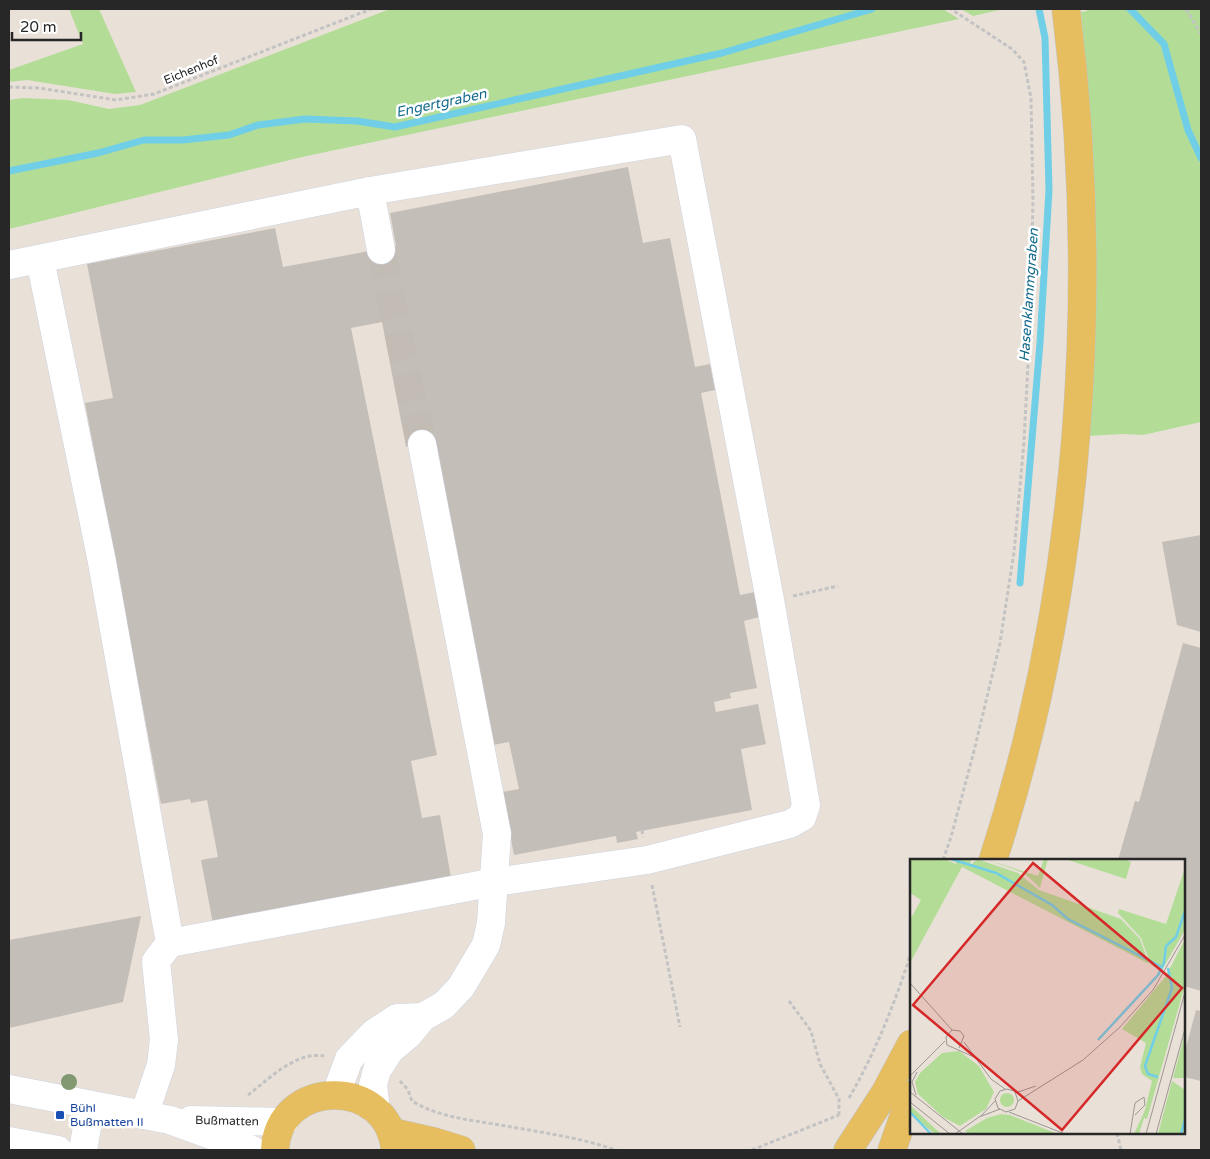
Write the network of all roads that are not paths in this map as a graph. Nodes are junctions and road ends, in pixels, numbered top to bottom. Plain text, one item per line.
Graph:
1 (1066, 9) edge
2 (370, 191) junction
3 (381, 250) tunnel mouth
4 (40, 259) junction
5 (9, 265) edge
6 (9, 284) edge
7 (422, 444) tunnel mouth
8 (993, 859) edge
9 (494, 882) junction
10 (170, 943) junction
11 (423, 1016) junction
12 (910, 1046) edge
13 (9, 1091) edge
14 (336, 1094) junction
15 (910, 1098) edge
16 (91, 1105) junction
17 (376, 1110) junction
18 (157, 1117) junction
19 (284, 1122) junction
20 (9, 1141) edge
21 (393, 1141) edge
22 (58, 1150) edge
23 (83, 1150) edge
24 (252, 1150) edge
25 (275, 1150) edge
26 (461, 1150) edge
27 (848, 1150) edge
28 (892, 1150) edge

1 - 8 main road
2 - 3 street
2 - 4 street
2 - 9 street
4 - 5 street
4 - 6 street
4 - 10 street
7 - 9 street
9 - 10 street
9 - 11 street
10 - 18 street
11 - 14 street
11 - 17 street
12 - 27 main road
13 - 16 street, Bußmatten
14 - 17 main road
14 - 19 main road
15 - 28 main road
16 - 18 street, Bußmatten
16 - 23 street
17 - 21 main road
18 - 19 street, Bußmatten
18 - 24 street, Bußmatten
19 - 25 main road
20 - 22 street
21 - 26 main road

